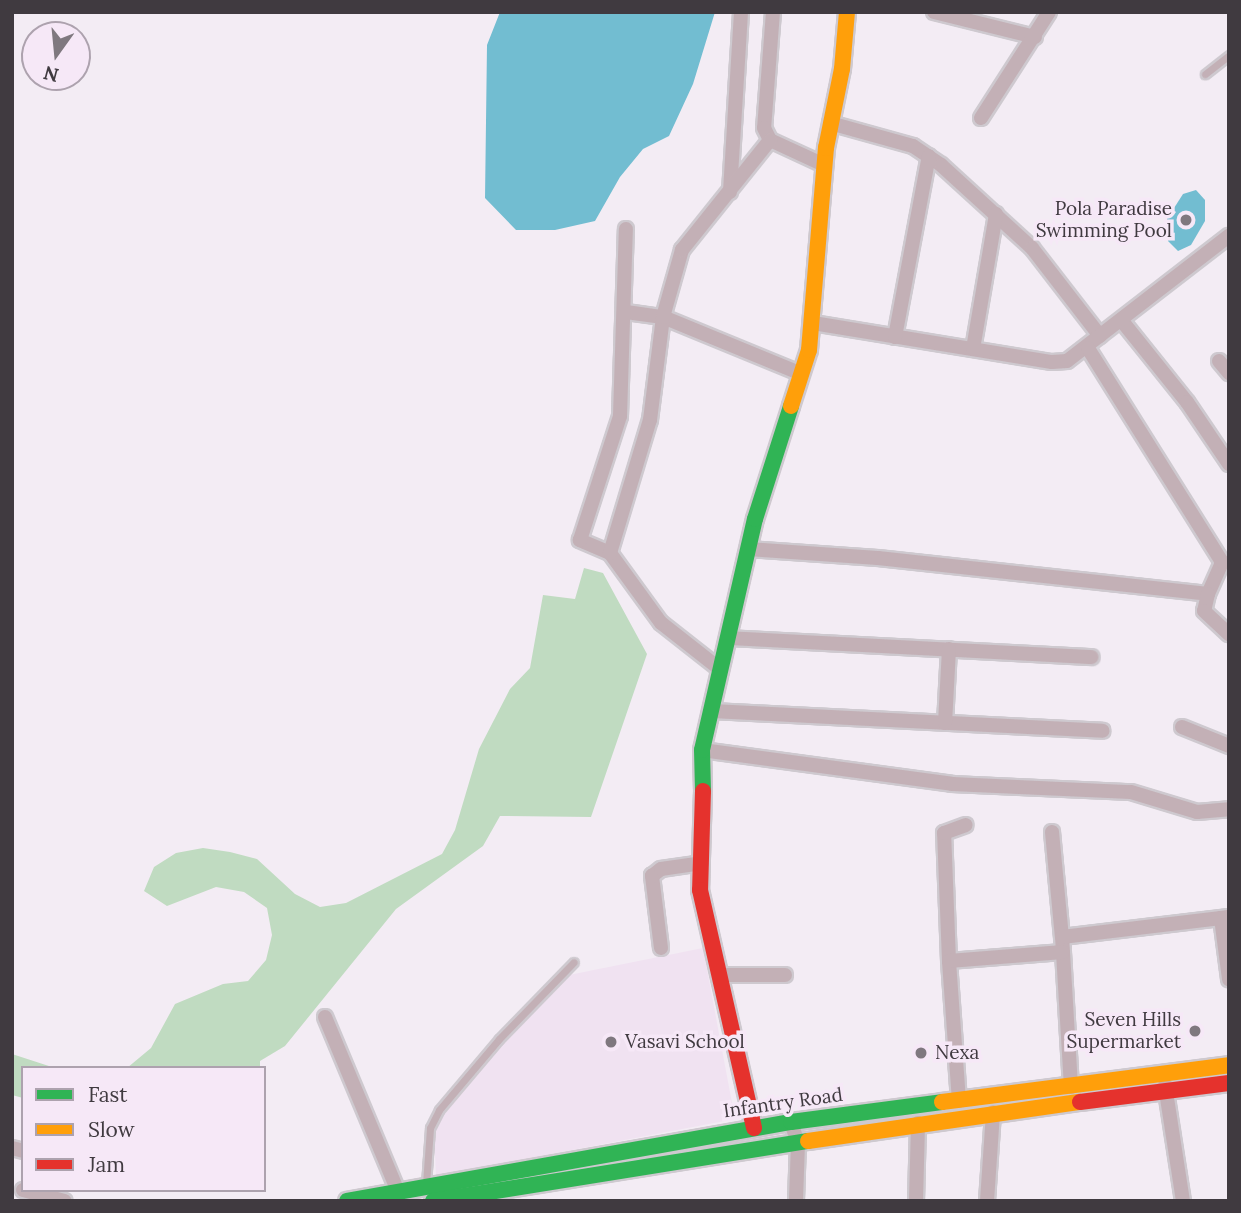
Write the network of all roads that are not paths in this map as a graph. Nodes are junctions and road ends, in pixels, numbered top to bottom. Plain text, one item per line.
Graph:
1 (741, 12) edge
2 (773, 12) edge
3 (847, 12) edge
4 (934, 12) edge
5 (1049, 12) edge
6 (1035, 37) junction
7 (1229, 55) edge
8 (1205, 75) dead end
9 (981, 118) dead end
10 (830, 123) junction
11 (770, 140) junction
12 (929, 156) junction
13 (824, 165) junction
14 (730, 193) junction
15 (996, 214) junction
16 (626, 229) dead end
17 (1229, 236) edge
18 (626, 312) junction
19 (663, 317) junction
20 (1122, 321) junction
21 (813, 323) junction
22 (1100, 336) junction
23 (895, 337) junction
24 (1087, 348) junction
25 (973, 349) junction
26 (1219, 361) dead end
27 (1229, 373) edge
28 (802, 374) junction
29 (1229, 464) edge
30 (748, 549) junction
31 (611, 553) junction
32 (1208, 594) junction
33 (1229, 634) edge
34 (728, 638) junction
35 (949, 649) junction
36 (1093, 657) dead end
37 (721, 670) junction
38 (712, 711) junction
39 (945, 723) junction
40 (1182, 727) dead end
41 (1102, 731) dead end
42 (1229, 746) edge
43 (702, 750) junction
44 (1229, 809) edge
45 (966, 825) dead end
46 (1052, 832) dead end
47 (702, 863) junction
48 (1225, 917) edge
49 (1062, 937) junction
50 (661, 948) dead end
51 (1063, 952) junction
52 (949, 961) junction
53 (574, 962) dead end
54 (719, 975) junction
55 (785, 975) dead end
56 (1229, 979) edge
57 (325, 1017) dead end
58 (1229, 1065) edge
59 (1163, 1074) junction
60 (1229, 1083) edge
61 (1071, 1087) junction
62 (1166, 1091) junction
63 (959, 1101) junction
64 (993, 1112) junction
65 (791, 1122) junction
66 (918, 1123) junction
67 (754, 1128) junction
68 (798, 1143) junction
69 (426, 1184) junction
70 (397, 1189) junction
71 (31, 1192) edge
72 (65, 1201) edge
73 (347, 1201) edge
74 (433, 1201) edge
75 (796, 1201) edge
76 (916, 1201) edge
77 (987, 1201) edge
78 (1183, 1201) edge

1 - 14 street
2 - 11 street
3 - 10 street
4 - 6 street
5 - 6 street
6 - 9 street
7 - 8 lane
10 - 12 street
10 - 13 street
11 - 13 street
11 - 14 street
12 - 15 street
12 - 23 street
13 - 21 street
14 - 19 street
15 - 22 street
15 - 25 street
16 - 18 street
17 - 20 street
18 - 19 street
18 - 31 street
19 - 28 street
19 - 31 street
20 - 22 street
20 - 29 street
21 - 23 street
21 - 28 street
22 - 24 street
23 - 25 street
24 - 25 street
24 - 32 street
26 - 27 street
28 - 30 street
30 - 32 street
30 - 34 street
31 - 37 street
32 - 33 street
34 - 35 street
34 - 37 street
35 - 36 street
35 - 39 street
37 - 38 street
38 - 39 street
38 - 43 street
39 - 41 street
40 - 42 street
43 - 44 street
43 - 47 street
45 - 52 street
46 - 49 street
47 - 50 street
47 - 54 street
48 - 49 street
48 - 56 street
49 - 51 street
51 - 52 street
51 - 61 street
52 - 63 street
53 - 69 lane
54 - 55 street
54 - 67 street
57 - 70 street
58 - 59 street, Infantry Road
59 - 61 street, Infantry Road
59 - 62 street
60 - 62 street, Infantry Road
61 - 63 street, Infantry Road
62 - 64 street, Infantry Road
62 - 78 street
63 - 65 street, Infantry Road
64 - 66 street, Infantry Road
64 - 77 street
65 - 67 street, Infantry Road
65 - 68 street
66 - 68 street, Infantry Road
66 - 76 street
67 - 69 street, Infantry Road
68 - 74 street, Infantry Road
68 - 75 street
69 - 70 street, Infantry Road
70 - 73 street, Infantry Road
71 - 72 street

